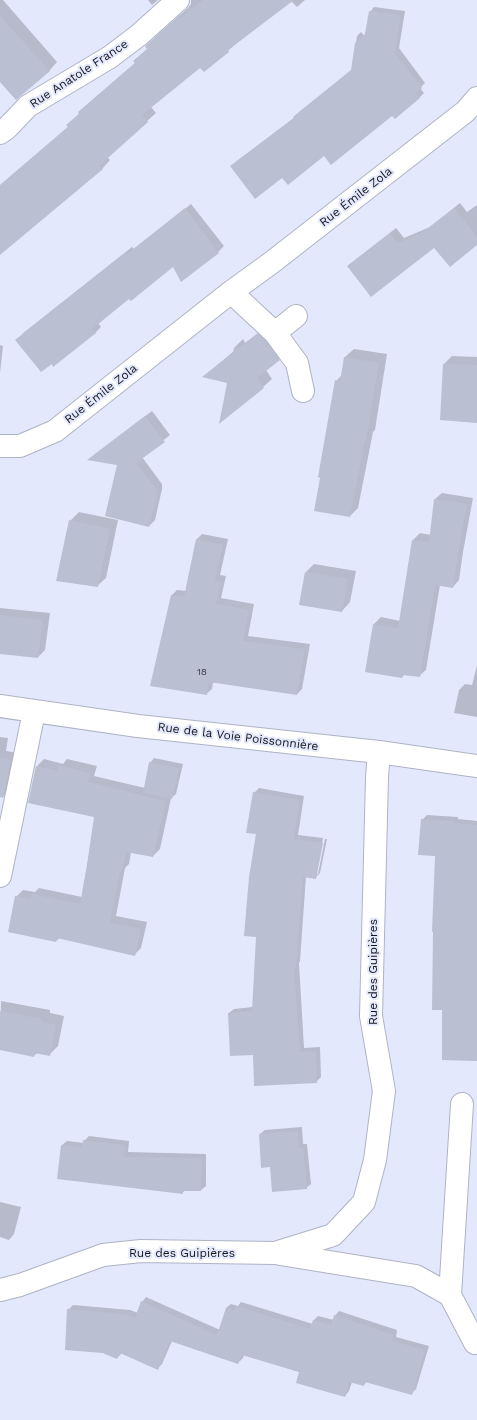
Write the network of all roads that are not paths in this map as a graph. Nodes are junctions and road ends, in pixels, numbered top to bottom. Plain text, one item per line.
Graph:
1 (178, 0) edge
2 (477, 98) edge
3 (0, 133) edge
4 (231, 292) junction
5 (296, 316) dead end
6 (275, 333) junction
7 (303, 391) dead end
8 (0, 446) edge
9 (0, 706) edge
10 (34, 712) junction
11 (379, 752) junction
12 (477, 766) edge
13 (0, 876) edge
14 (462, 1104) dead end
15 (275, 1253) junction
16 (0, 1290) edge
17 (450, 1296) junction
18 (475, 1342) dead end

1 - 3 street, Rue Anatole France
2 - 4 street, Rue Émile Zola
4 - 6 street
4 - 8 street, Rue Émile Zola
5 - 6 street
6 - 7 street
9 - 10 street, Rue de la Voie Poissonnière
10 - 11 street, Rue de la Voie Poissonnière
10 - 13 street
11 - 12 street, Rue de la Voie Poissonnière
11 - 15 street, Rue des Guipières
14 - 17 street
15 - 16 street, Rue des Guipières
15 - 17 street, Rue des Guipières
17 - 18 street

